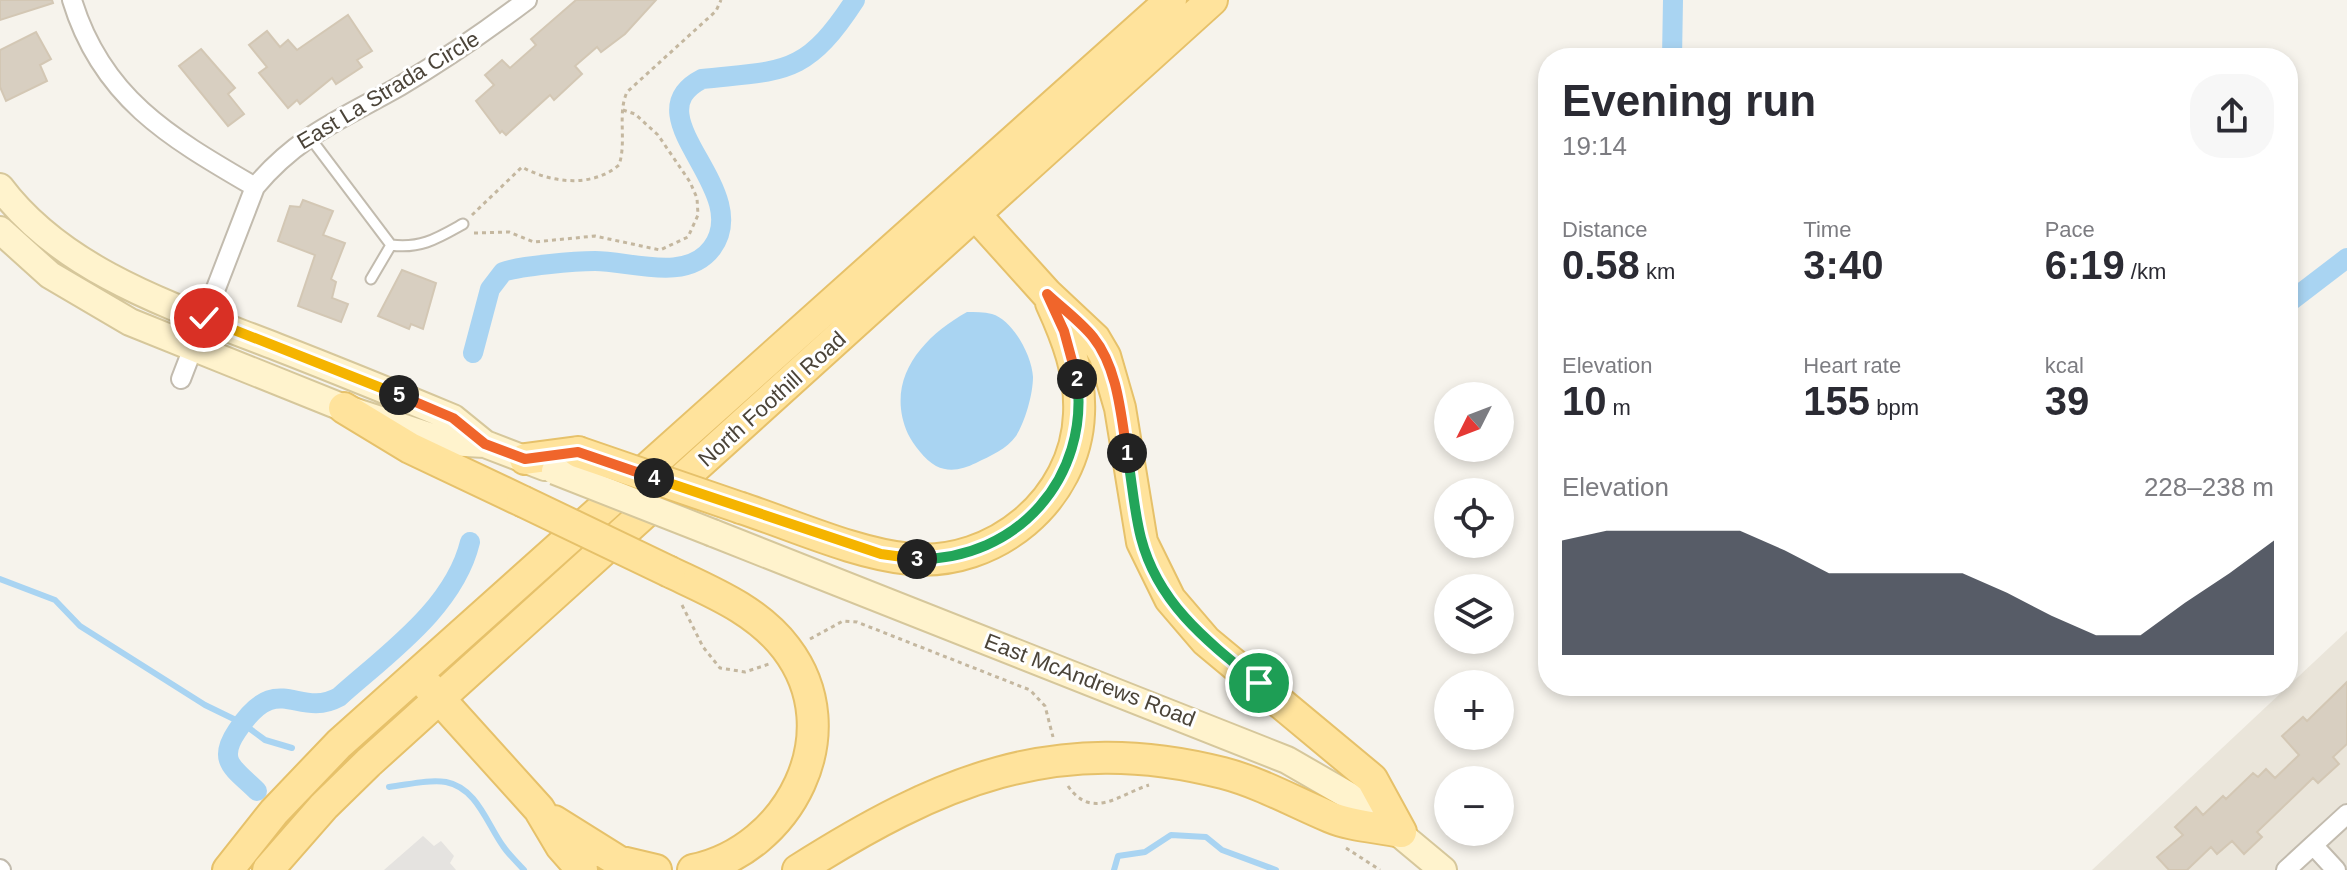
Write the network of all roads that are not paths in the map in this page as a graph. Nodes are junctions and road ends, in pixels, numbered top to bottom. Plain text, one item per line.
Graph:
1 (72, 0) edge
2 (527, 0) edge
3 (1171, 0) edge
4 (1212, 0) edge
5 (308, 135) junction
6 (0, 187) edge
7 (255, 187) junction
8 (957, 193) junction
9 (977, 216) junction
10 (463, 224) road end
11 (0, 230) edge
12 (391, 245) junction
13 (371, 279) dead end
14 (1047, 294) junction
15 (204, 318) junction
16 (193, 349) junction
17 (181, 379) dead end
18 (344, 408) junction
19 (485, 444) junction
20 (525, 459) joint
21 (567, 461) junction
22 (417, 674) junction
23 (439, 698) junction
24 (539, 809) junction
25 (2347, 814) edge
26 (1401, 832) junction
27 (2313, 845) junction
28 (228, 870) edge
29 (268, 870) edge
30 (582, 870) edge
31 (656, 870) edge
32 (693, 870) edge
33 (798, 870) edge
34 (1443, 870) edge
35 (2286, 870) edge
36 (2336, 870) edge

1 - 7 street
2 - 5 street, East La Strada Circle
3 - 8 main road, North Foothill Road
4 - 9 main road, North Foothill Road
5 - 7 street, East La Strada Circle
5 - 12 lane
6 - 15 main road
7 - 15 street
8 - 9 main road
8 - 22 main road, North Foothill Road
9 - 14 main road
9 - 23 main road, North Foothill Road
10 - 12 lane
11 - 16 main road
12 - 13 lane
14 - 21 main road, bridge
14 - 26 main road
15 - 16 street
15 - 19 main road
16 - 17 street
16 - 18 main road
18 - 19 main road
18 - 32 main road, bridge
19 - 20 main road
20 - 21 main road
21 - 26 main road, East McAndrews Road, bridge
22 - 23 main road
22 - 28 main road, North Foothill Road
23 - 24 main road
23 - 29 main road, North Foothill Road
24 - 30 main road
24 - 31 main road
25 - 27 street
26 - 33 main road
26 - 34 main road, East McAndrews Road
27 - 35 street
27 - 36 street

